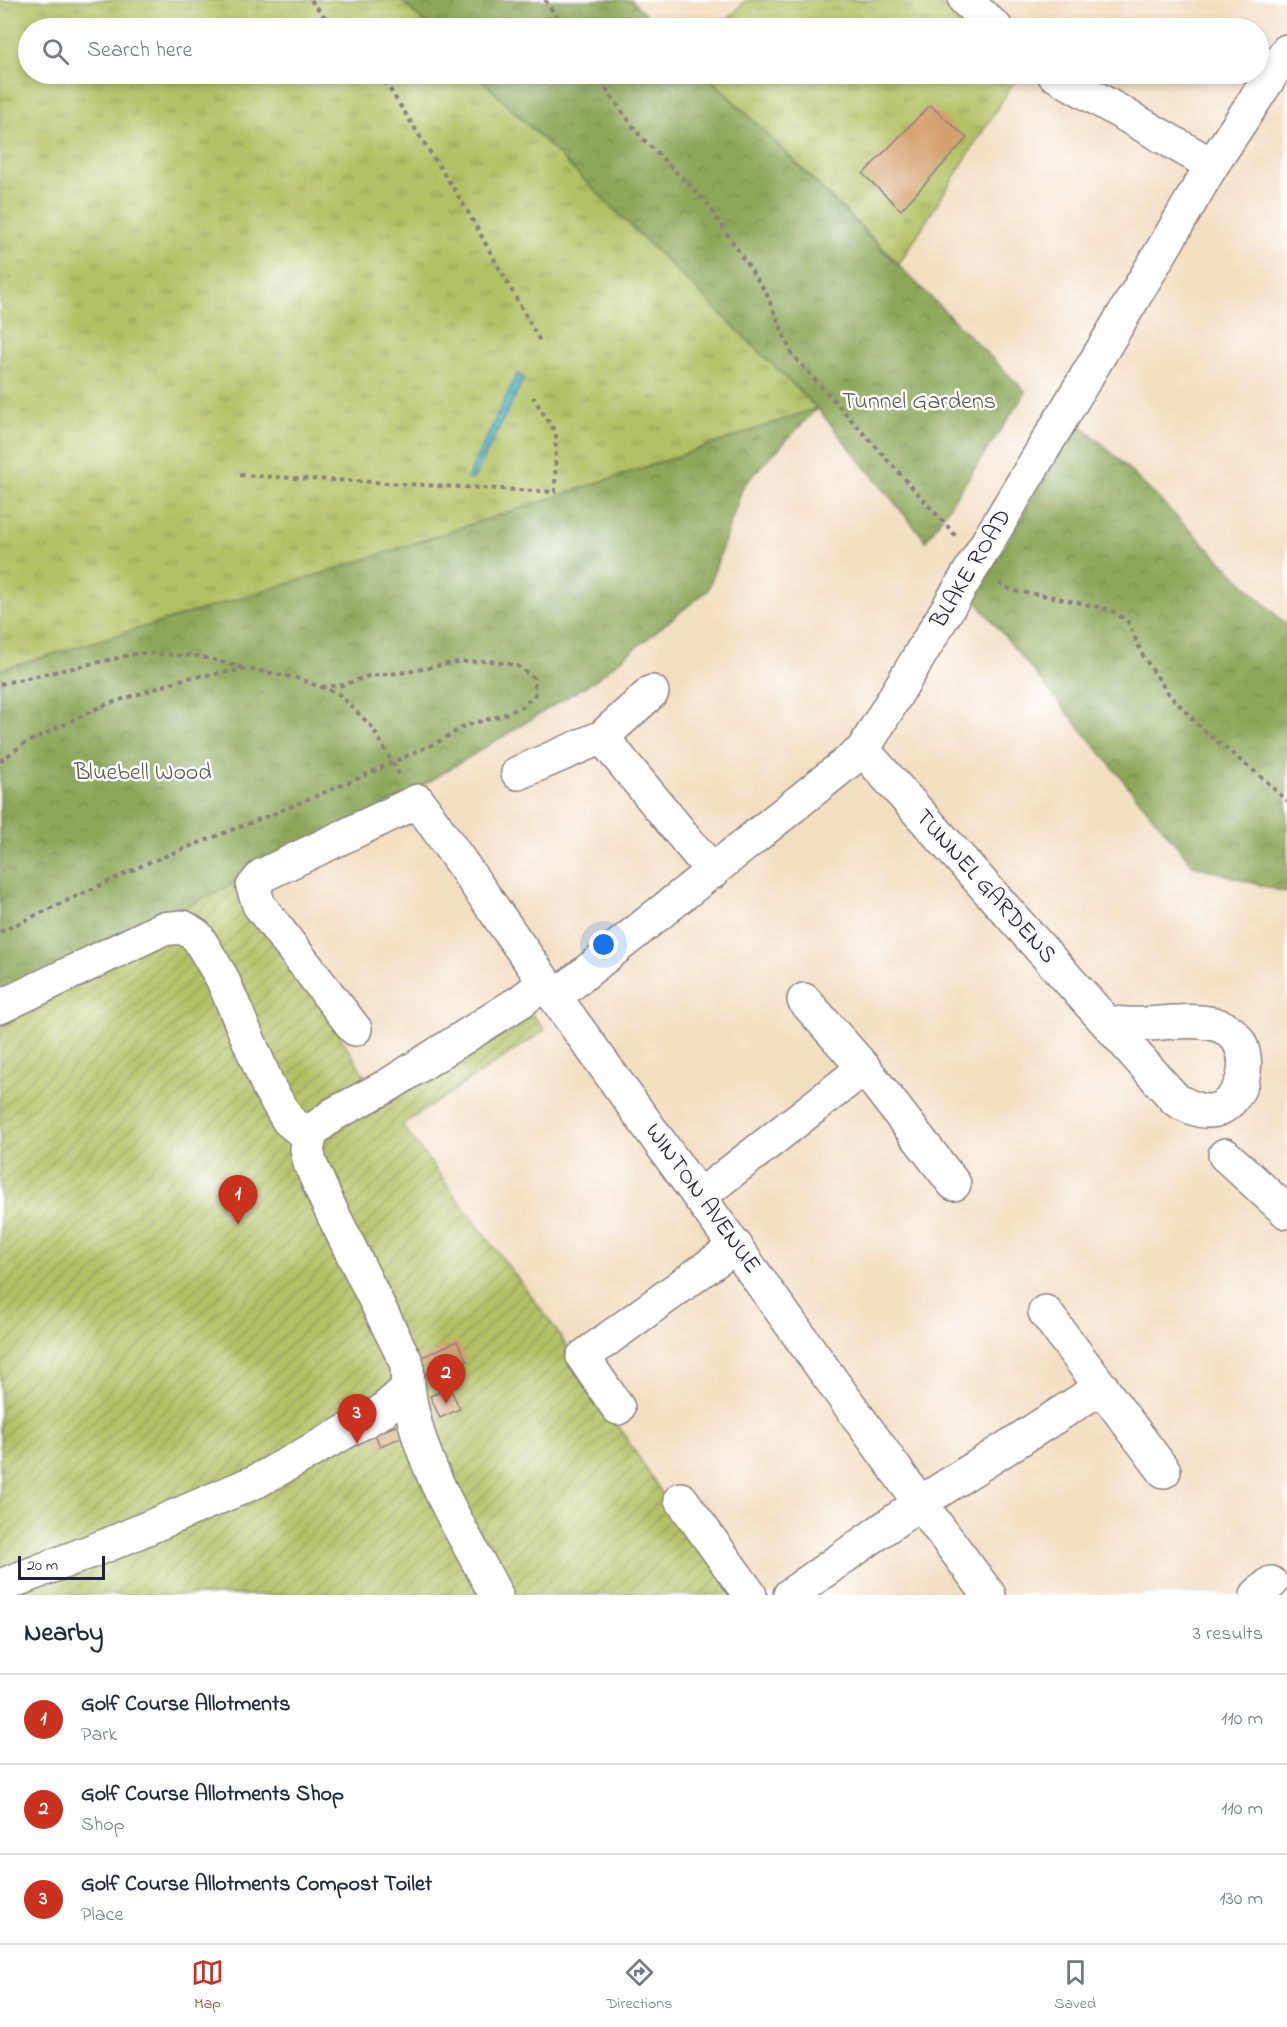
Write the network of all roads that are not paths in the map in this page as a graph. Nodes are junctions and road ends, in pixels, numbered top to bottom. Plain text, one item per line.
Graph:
1 (965, 0) edge
2 (985, 18) edge
3 (1287, 51) edge
4 (1269, 78) edge
5 (1071, 84) edge
6 (1265, 84) edge
7 (1212, 165) junction
8 (652, 692) dead end
9 (602, 737) junction
10 (863, 750) junction
11 (518, 773) dead end
12 (713, 872) junction
13 (550, 990) junction
14 (804, 1000) dead end
15 (0, 1007) edge
16 (1107, 1023) dead end
17 (355, 1029) dead end
18 (864, 1068) junction
19 (300, 1126) junction
20 (1225, 1155) dead end
21 (954, 1184) dead end
22 (700, 1196) junction
23 (1287, 1212) edge
24 (736, 1246) junction
25 (1046, 1312) dead end
26 (1102, 1387) junction
27 (407, 1389) junction
28 (618, 1408) dead end
29 (1164, 1471) dead end
30 (681, 1499) dead end
31 (920, 1503) junction
32 (0, 1586) edge
33 (496, 1595) edge
34 (750, 1595) edge
35 (790, 1595) edge
36 (989, 1595) edge

1 - 2 street
3 - 4 street, BLAKE ROAD
5 - 7 street
6 - 7 street, BLAKE ROAD
7 - 10 street, BLAKE ROAD
8 - 9 street
9 - 11 street
9 - 12 street
10 - 12 street, BLAKE ROAD
10 - 16 street, TUNNEL GARDENS
12 - 13 street, BLAKE ROAD
13 - 17 street, WINTON AVENUE
13 - 19 street, BLAKE ROAD
13 - 22 street, WINTON AVENUE
14 - 18 street
15 - 19 street
18 - 21 street
18 - 22 street
19 - 27 street
20 - 23 street
22 - 24 street, WINTON AVENUE
24 - 28 street
24 - 31 street, WINTON AVENUE
25 - 26 street
26 - 29 street
26 - 31 street
27 - 32 street
27 - 33 street
30 - 34 street
31 - 35 street
31 - 36 street, WINTON AVENUE

